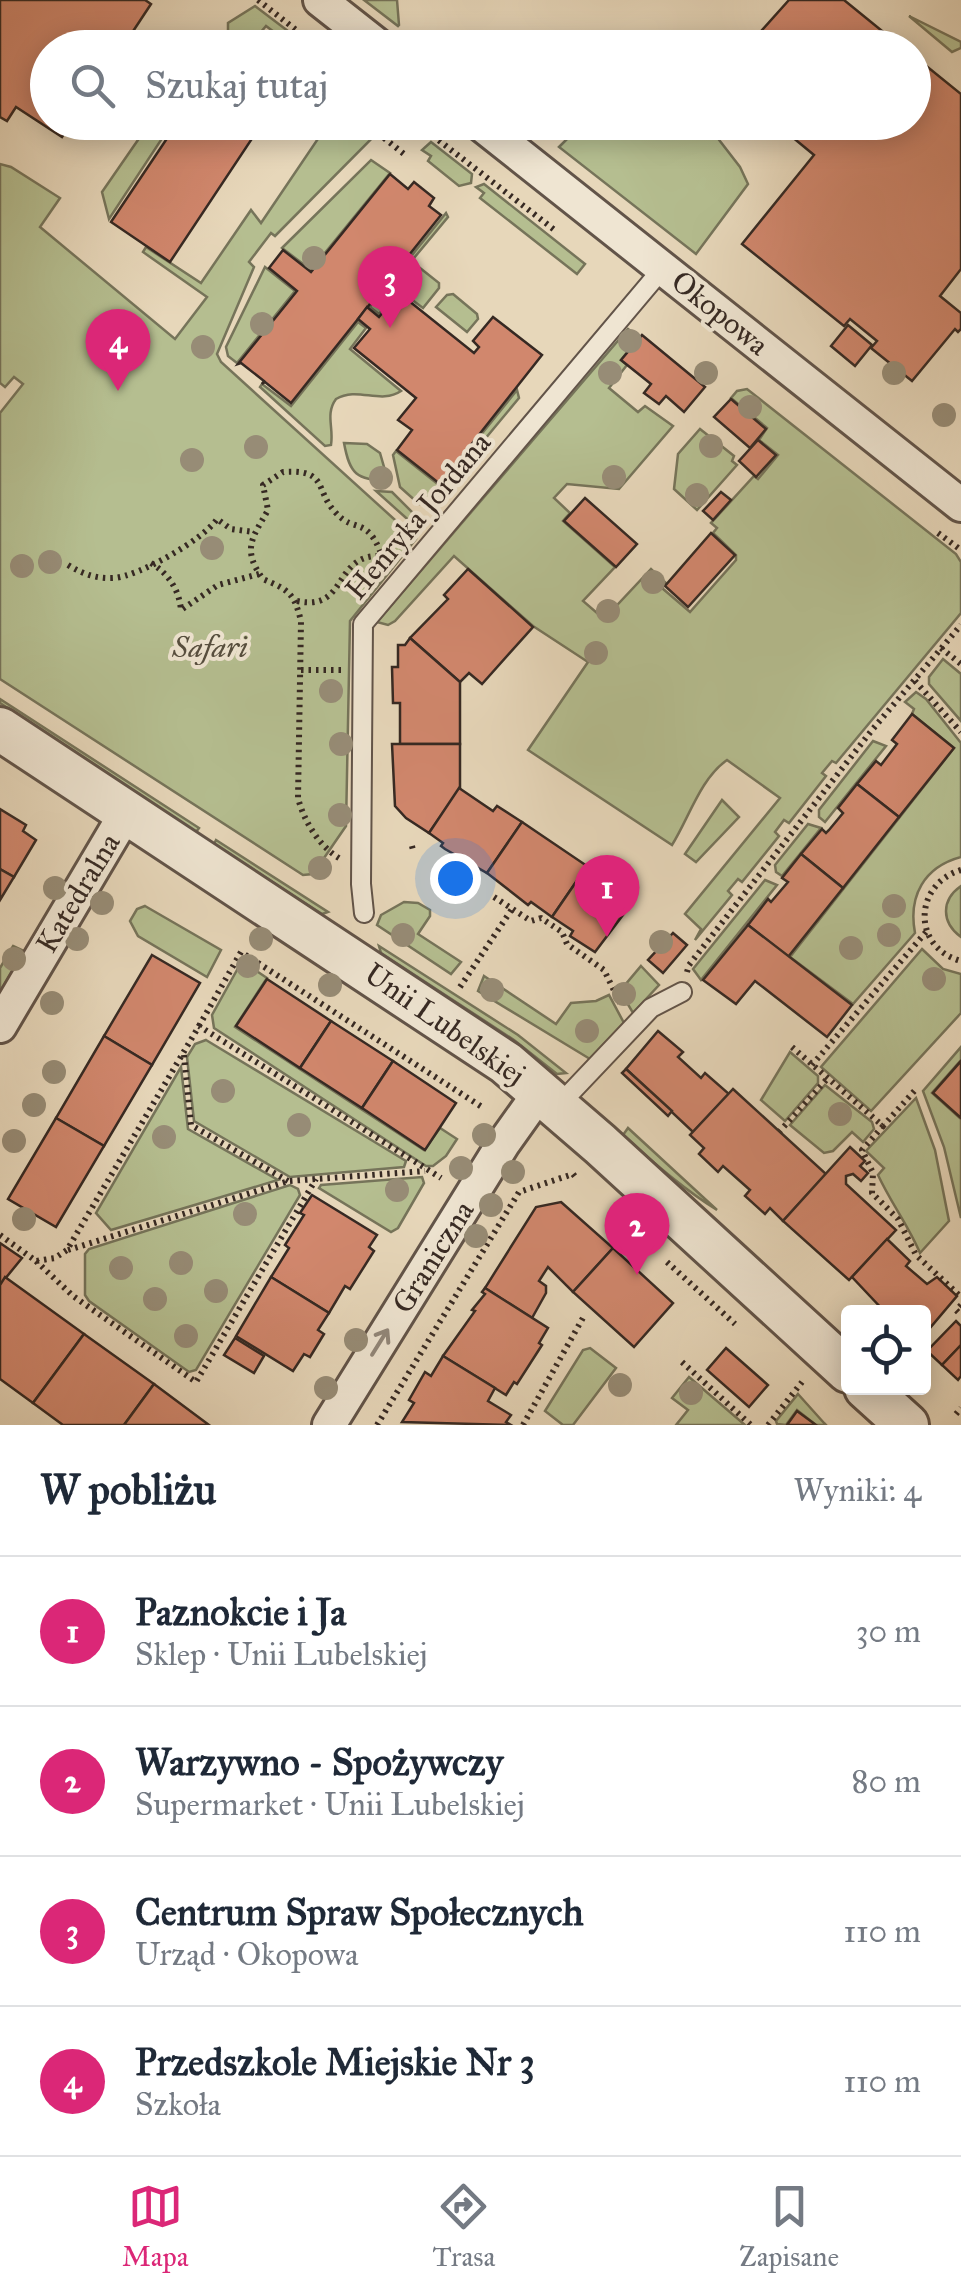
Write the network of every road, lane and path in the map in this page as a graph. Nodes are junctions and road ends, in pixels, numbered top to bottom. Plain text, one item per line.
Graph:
1 (258, 0) edge
2 (320, 0) edge
3 (296, 30) edge
4 (358, 30) edge
5 (386, 140) edge
6 (501, 140) edge
7 (404, 154) dead end
8 (662, 268) junction
9 (961, 505) edge
10 (254, 532) junction
11 (382, 556) junction
12 (151, 563) junction
13 (68, 565) dead end
14 (410, 568) junction
15 (259, 574) junction
16 (296, 601) junction
17 (961, 625) edge
18 (941, 648) junction
19 (961, 664) edge
20 (301, 670) junction
21 (363, 670) junction
22 (914, 681) junction
23 (0, 730) edge
24 (961, 732) edge
25 (126, 812) junction
26 (961, 870) edge
27 (362, 872) junction
28 (494, 897) dead end
29 (512, 908) junction
30 (364, 912) dead end
31 (926, 932) junction
32 (586, 956) junction
33 (961, 961) edge
34 (580, 965) dead end
35 (459, 988) dead end
36 (682, 992) joint
37 (615, 993) dead end
38 (0, 1026) edge
39 (199, 1026) junction
40 (792, 1047) dead end
41 (184, 1053) junction
42 (812, 1065) junction
43 (827, 1078) junction
44 (917, 1088) dead end
45 (549, 1099) junction
46 (482, 1108) dead end
47 (883, 1126) junction
48 (779, 1132) dead end
49 (426, 1170) junction
50 (442, 1178) dead end
51 (316, 1179) junction
52 (289, 1182) junction
53 (586, 1187) dead end
54 (0, 1236) edge
55 (67, 1250) junction
56 (654, 1250) dead end
57 (36, 1261) junction
58 (961, 1297) edge
59 (961, 1305) edge
60 (961, 1315) edge
61 (584, 1316) dead end
62 (747, 1334) dead end
63 (682, 1362) dead end
64 (790, 1372) dead end
65 (802, 1382) junction
66 (832, 1382) edge
67 (874, 1395) edge
68 (329, 1425) edge
69 (378, 1425) edge
70 (523, 1425) edge
71 (751, 1425) edge
72 (768, 1425) edge
73 (908, 1425) edge

1 - 3 path
2 - 4 street
5 - 7 path
6 - 8 street, Okopowa
8 - 9 street, Okopowa
8 - 14 lane, Henryka Jordana
10 - 11 path
10 - 12 path
10 - 15 path
11 - 14 path
11 - 16 path
12 - 13 path
12 - 15 path
14 - 21 lane, Henryka Jordana
15 - 16 path
16 - 20 path
17 - 18 path
18 - 19 path
18 - 22 path
20 - 21 path
20 - 27 path
21 - 27 lane, Henryka Jordana
22 - 24 path
22 - 36 path
23 - 25 street, Unii Lubelskiej
25 - 38 street, Katedralna
25 - 45 street, Unii Lubelskiej
26 - 31 path
27 - 30 lane, Henryka Jordana
28 - 29 path
29 - 32 path
29 - 35 path
31 - 33 path
31 - 42 path
32 - 34 path
32 - 37 path
36 - 45 lane
39 - 41 path
39 - 46 path
39 - 49 path
40 - 42 path
41 - 52 path
41 - 55 path
42 - 43 path
43 - 47 path
43 - 48 path
44 - 47 path
45 - 66 street, Unii Lubelskiej
68 -> 45 street, Graniczna
47 - 58 path
49 - 50 path
49 - 51 path
51 - 52 path
51 - 57 path
52 - 55 path
53 - 69 path
54 - 57 path
55 - 57 path
56 - 62 path
59 - 60 path
61 - 70 path
63 - 71 path
64 - 65 path
65 - 66 path
65 - 72 path
67 - 73 street

